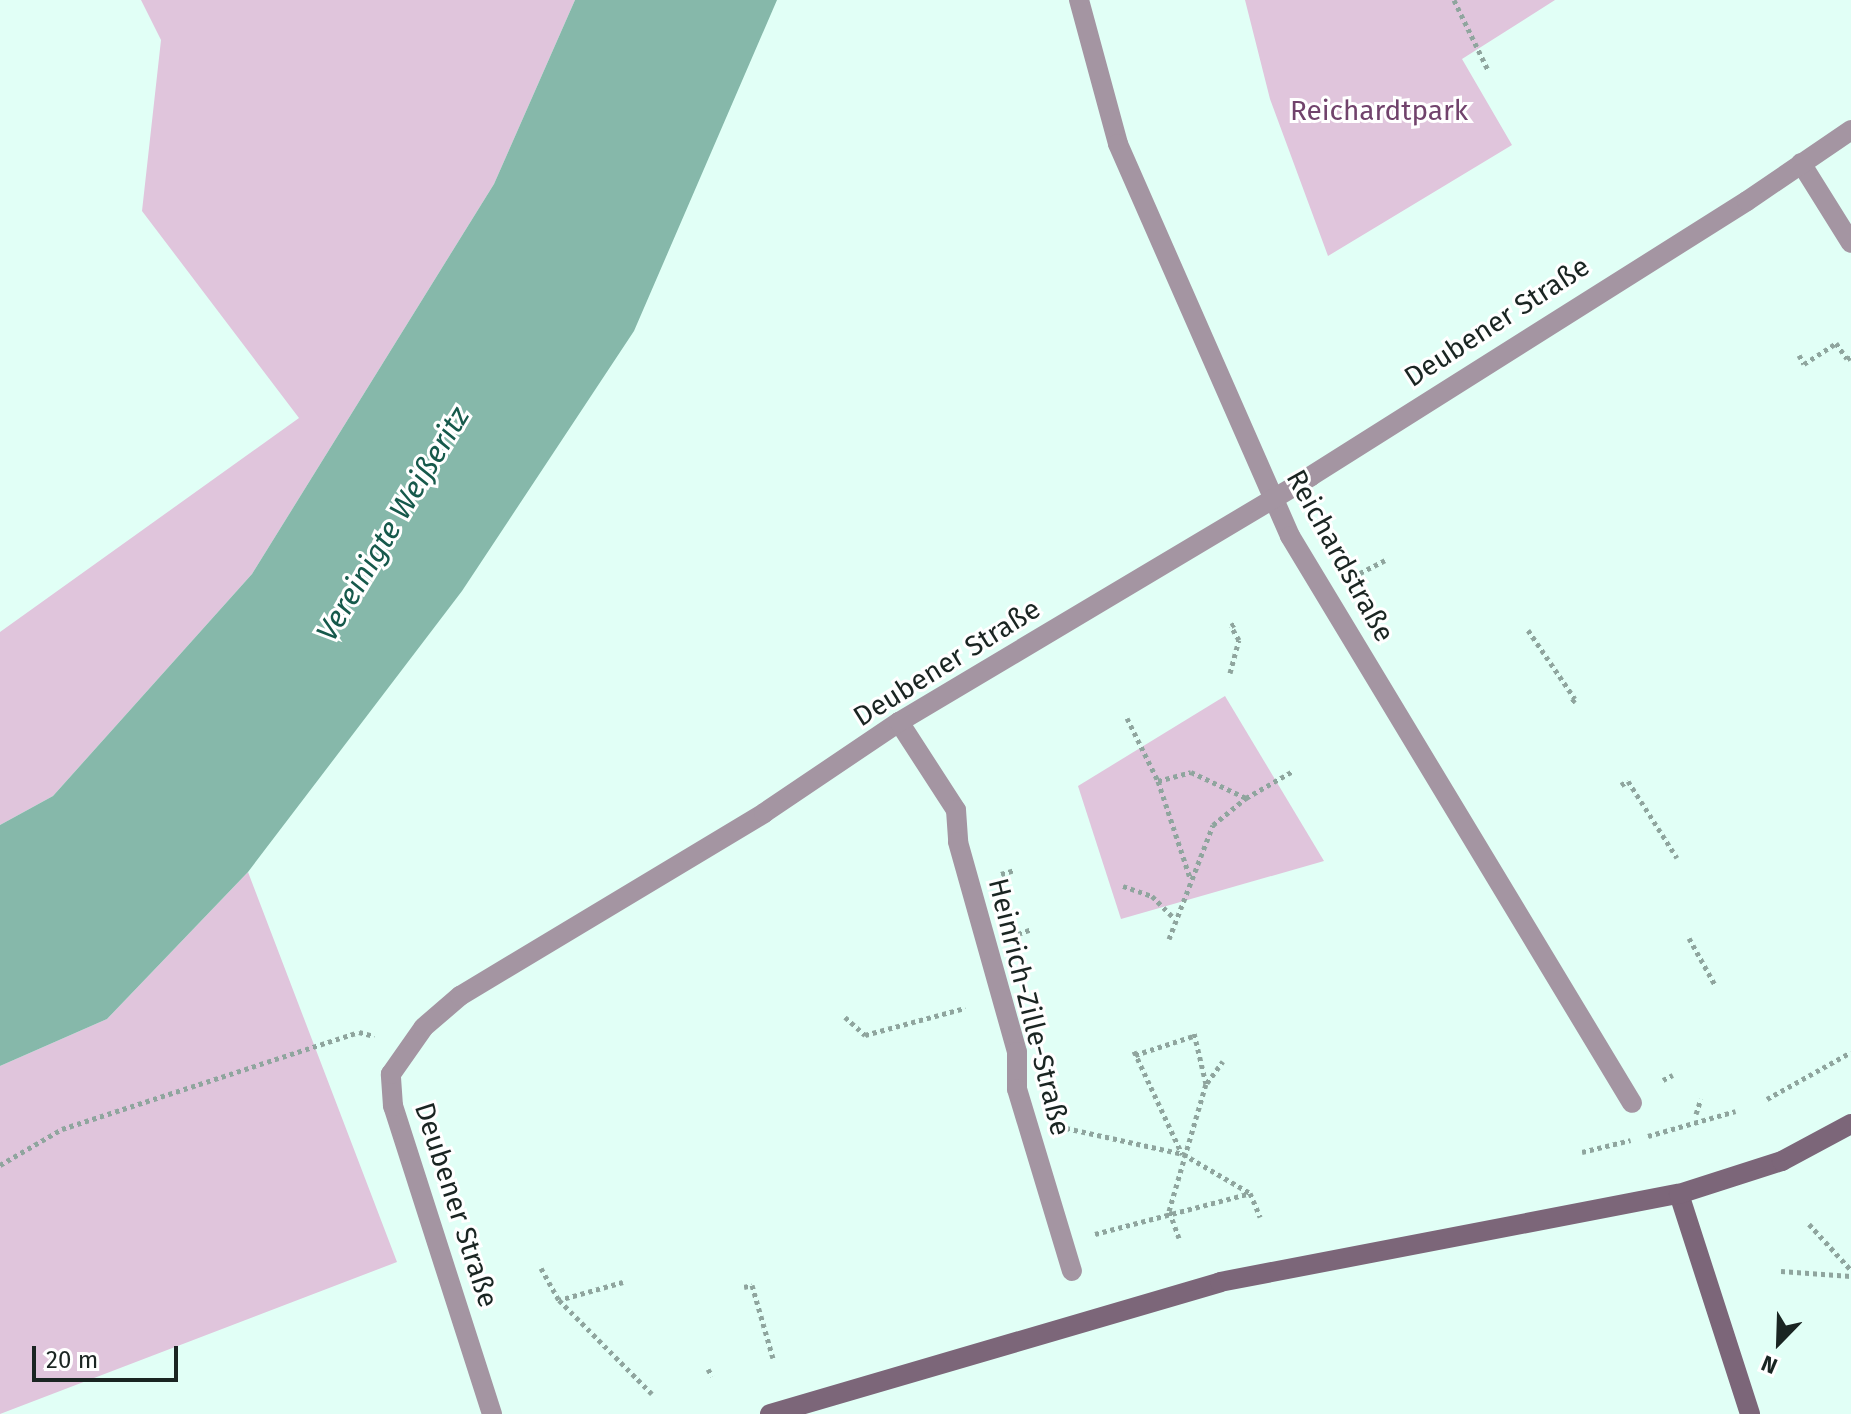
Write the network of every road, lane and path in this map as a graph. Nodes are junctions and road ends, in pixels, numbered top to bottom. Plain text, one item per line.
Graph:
1 (1079, 0) edge
2 (1454, 0) edge
3 (1488, 70) dead end
4 (1851, 130) edge
5 (1801, 163) junction
6 (1851, 243) edge
7 (1799, 355) dead end
8 (1851, 357) edge
9 (1273, 499) junction
10 (1385, 560) dead end
11 (1360, 573) dead end
12 (1236, 623) dead end
13 (1528, 630) dead end
14 (1230, 673) dead end
15 (1570, 704) dead end
16 (1127, 718) dead end
17 (899, 722) junction
18 (1293, 771) dead end
19 (1158, 781) junction
20 (1621, 785) dead end
21 (1246, 798) junction
22 (1677, 858) dead end
23 (1190, 879) junction
24 (1123, 886) dead end
25 (1174, 918) junction
26 (1689, 938) dead end
27 (1169, 939) dead end
28 (1715, 985) dead end
29 (965, 1008) dead end
30 (845, 1017) dead end
31 (408, 1044) junction
32 (1851, 1052) edge
33 (1223, 1061) dead end
34 (1673, 1075) dead end
35 (1663, 1080) dead end
36 (1206, 1084) junction
37 (1701, 1099) dead end
38 (1767, 1099) dead end
39 (1632, 1103) dead end
40 (1736, 1111) dead end
41 (1696, 1114) dead end
42 (1851, 1124) edge
43 (1063, 1128) dead end
44 (1582, 1152) dead end
45 (1183, 1154) junction
46 (0, 1165) edge
47 (1250, 1193) junction
48 (1679, 1194) junction
49 (1169, 1211) junction
50 (1260, 1217) dead end
51 (1809, 1224) dead end
52 (1179, 1238) dead end
53 (1063, 1242) junction
54 (541, 1268) dead end
55 (1851, 1270) edge
56 (1072, 1271) dead end
57 (1781, 1271) dead end
58 (1851, 1276) edge
59 (623, 1282) dead end
60 (744, 1287) dead end
61 (559, 1300) junction
62 (773, 1358) dead end
63 (708, 1369) dead end
64 (712, 1376) dead end
65 (652, 1394) dead end
66 (807, 1408) edge
67 (492, 1414) edge
68 (770, 1414) edge
69 (1750, 1414) edge

1 - 9 street, Reichardstraße
2 - 3 path
4 - 5 street, Deubener Straße
5 - 6 street
5 - 9 street, Deubener Straße
7 - 8 path
9 - 17 street, Deubener Straße
9 - 39 street, Reichardstraße
10 - 11 path
12 - 14 path
13 - 15 path
16 - 19 path
17 - 31 street, Deubener Straße
17 - 53 street, Heinrich-Zille-Straße
18 - 21 path
19 - 21 path
19 - 23 path
20 - 22 path
21 - 23 path
23 - 25 path
24 - 25 path
25 - 27 path
26 - 28 path
29 - 30 path
31 - 46 path
31 - 67 street, Deubener Straße
32 - 38 path
33 - 36 path
34 - 35 path
36 - 45 path
36 - 45 path
37 - 41 path
40 - 44 path
42 - 48 street
43 - 45 path
45 - 47 path
45 - 49 path
47 - 49 path
47 - 50 path
48 - 66 street
48 - 69 street
49 - 52 path
49 - 53 path
51 - 55 path
53 - 56 street, Heinrich-Zille-Straße
54 - 61 path
57 - 58 path
59 - 61 path
60 - 62 path
61 - 65 path
63 - 64 path
66 - 68 street

